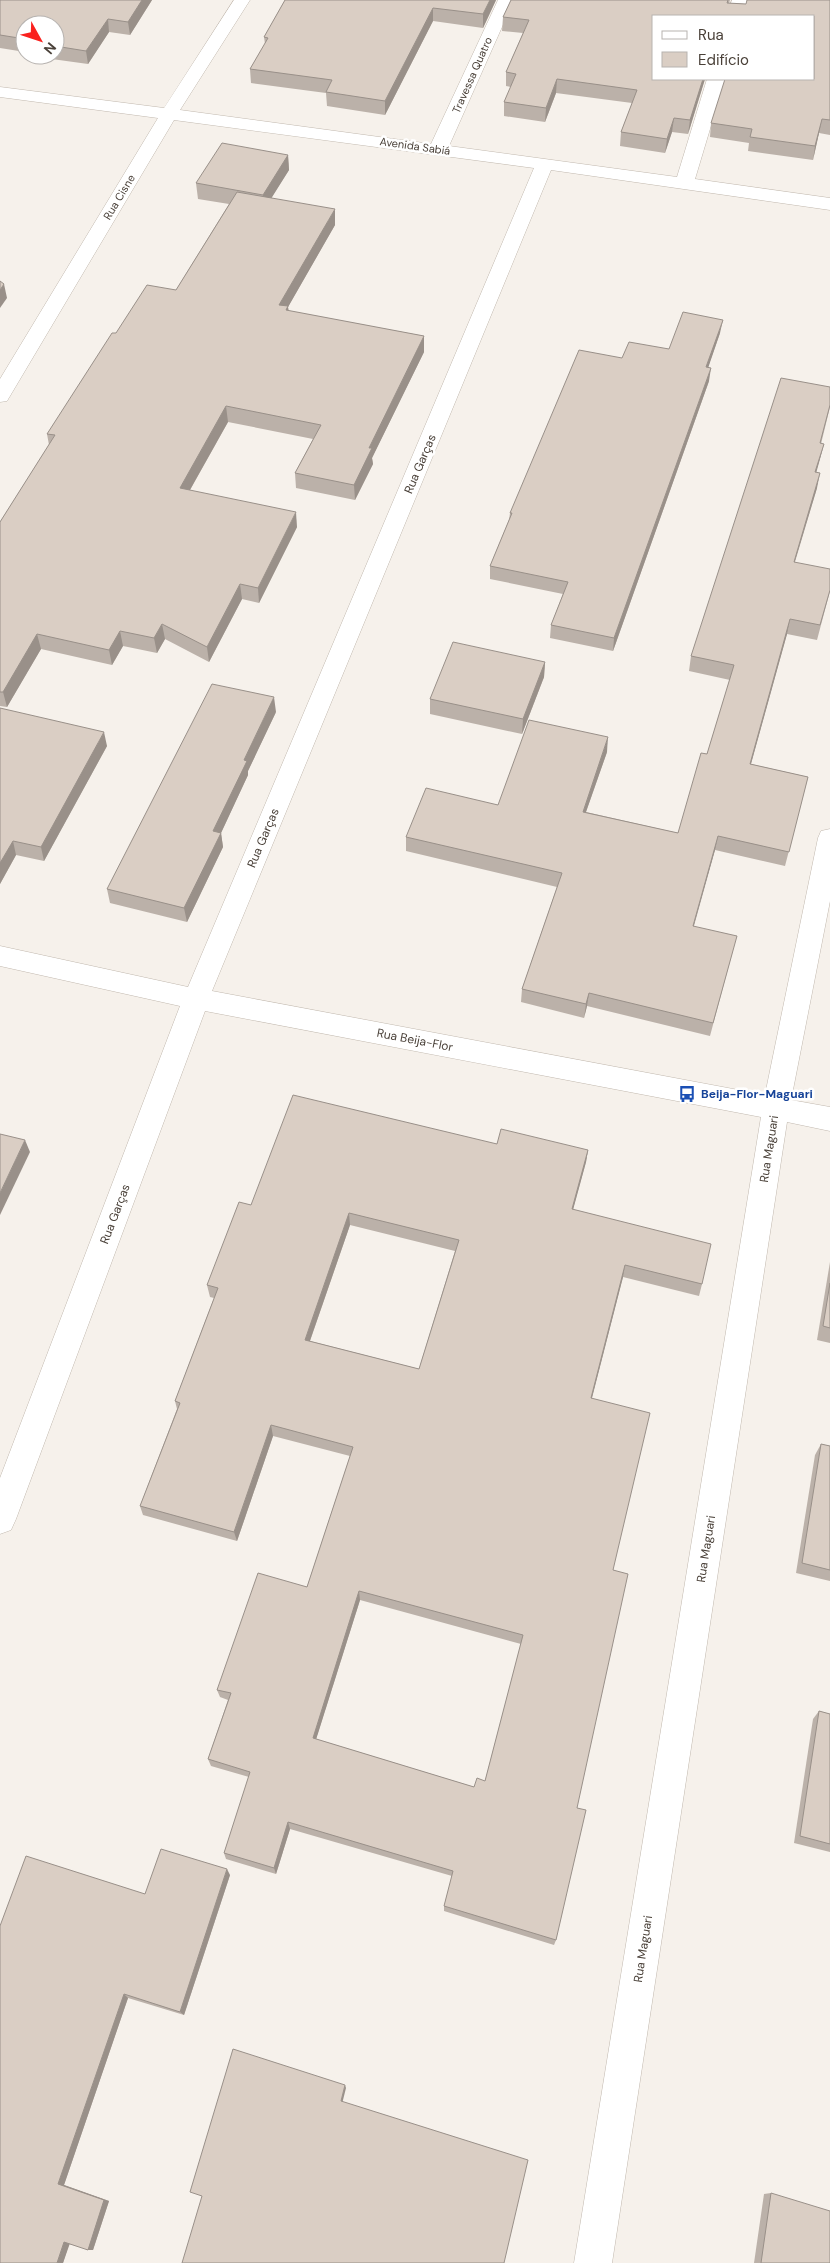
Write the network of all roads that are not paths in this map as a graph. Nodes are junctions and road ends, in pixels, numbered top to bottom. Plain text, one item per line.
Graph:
1 (242, 0) edge
2 (506, 0) edge
3 (740, 0) edge
4 (735, 15) edge
5 (716, 80) edge
6 (0, 92) edge
7 (169, 114) junction
8 (438, 149) junction
9 (545, 164) junction
10 (684, 184) junction
11 (830, 204) edge
12 (0, 396) edge
13 (830, 838) edge
14 (0, 956) edge
15 (196, 999) junction
16 (776, 1108) junction
17 (830, 1120) edge
18 (0, 1519) edge
19 (593, 2263) edge

1 - 7 street, Rua Cisne
2 - 8 street, Travessa Quatro
3 - 4 street
5 - 10 street
6 - 7 street, Avenida Sabiá
7 - 8 street, Avenida Sabiá
7 - 12 street, Rua Cisne
8 - 9 street, Avenida Sabiá
9 - 10 street, Avenida Sabiá
9 - 15 street, Rua Garças
10 - 11 street, Avenida Sabiá
13 - 16 street, Rua Maguari
14 - 15 street, Rua Beija-Flor
15 - 16 street, Rua Beija-Flor
15 - 18 street, Rua Garças
16 - 17 street, Rua Beija-Flor
16 - 19 street, Rua Maguari

